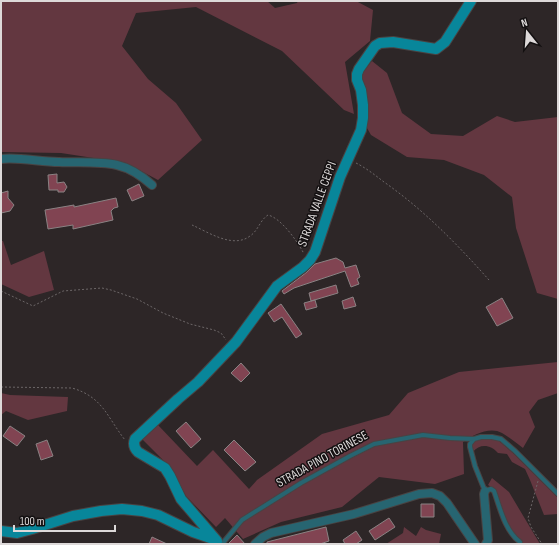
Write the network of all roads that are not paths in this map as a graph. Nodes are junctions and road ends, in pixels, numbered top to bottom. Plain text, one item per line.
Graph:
1 (471, 1) edge
2 (1, 159) edge
3 (152, 185) dead end
4 (474, 439) junction
5 (485, 490) junction
6 (558, 494) edge
7 (1, 531) edge
8 (520, 542) dead end
9 (220, 543) edge
10 (254, 544) edge
11 (475, 544) edge
12 (486, 544) edge

1 - 9 street, STRADA VALLE CEPPI
2 - 3 street
4 - 5 lane
4 - 6 lane, STRADA PINO TORINESE
4 - 9 lane, STRADA PINO TORINESE
5 - 8 lane
5 - 12 street
7 - 9 street
10 - 11 street

